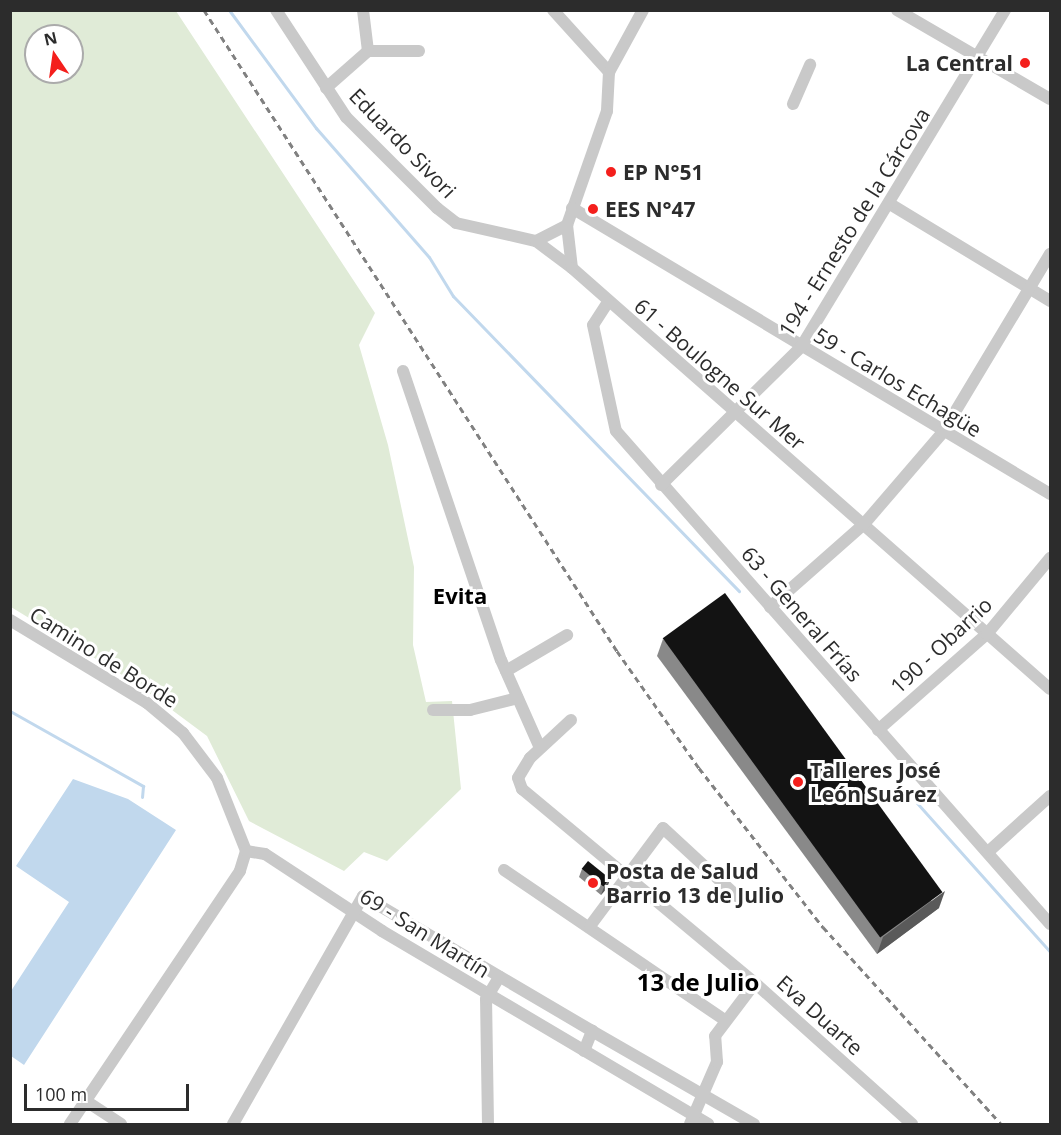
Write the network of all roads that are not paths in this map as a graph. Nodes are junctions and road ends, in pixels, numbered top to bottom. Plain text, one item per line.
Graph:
1 (276, 10) edge
2 (363, 10) edge
3 (553, 10) edge
4 (643, 10) edge
5 (897, 10) edge
6 (1005, 10) edge
7 (368, 51) junction
8 (419, 51) dead end
9 (978, 57) junction
10 (810, 64) dead end
11 (609, 72) junction
12 (326, 88) junction
13 (1050, 99) edge
14 (793, 104) dead end
15 (890, 204) junction
16 (572, 208) junction
17 (567, 225) junction
18 (536, 241) junction
19 (1050, 254) edge
20 (572, 268) junction
21 (1030, 288) junction
22 (1050, 301) edge
23 (608, 302) junction
24 (801, 347) junction
25 (403, 370) dead end
26 (737, 415) junction
27 (943, 432) junction
28 (661, 485) junction
29 (1050, 494) edge
30 (864, 524) junction
31 (1050, 558) edge
32 (770, 607) junction
33 (10, 621) edge
34 (987, 634) junction
35 (567, 635) dead end
36 (506, 671) junction
37 (1050, 689) edge
38 (518, 698) junction
39 (433, 710) dead end
40 (572, 720) dead end
41 (878, 730) junction
42 (540, 748) junction
43 (1050, 796) edge
44 (246, 851) junction
45 (988, 852) junction
46 (504, 870) dead end
47 (627, 876) junction
48 (740, 899) dead end
49 (351, 910) junction
50 (1050, 924) edge
51 (590, 926) junction
52 (499, 977) junction
53 (755, 983) junction
54 (488, 994) junction
55 (726, 1021) junction
56 (592, 1031) junction
57 (584, 1051) junction
58 (702, 1095) junction
59 (86, 1101) junction
60 (692, 1120) edge
61 (70, 1125) edge
62 (121, 1125) edge
63 (233, 1125) edge
64 (488, 1125) edge
65 (708, 1125) edge
66 (754, 1125) edge
67 (912, 1125) edge

1 - 12 street, Eduardo Sivori
2 - 7 street
3 - 11 street
4 - 11 street
5 - 9 street
6 - 9 street, 194 - Ernesto de la Cárcova
7 - 8 street
7 - 12 street
9 - 13 street
9 - 15 street, 194 - Ernesto de la Cárcova
10 - 14 street
11 - 16 street
12 - 18 street, Eduardo Sivori
15 - 21 street
15 - 24 street, 194 - Ernesto de la Cárcova
16 - 17 street
16 - 24 street, 59 - Carlos Echagüe
17 - 18 street
17 - 20 street
18 - 20 street, Eduardo Sivori
19 - 21 street
20 - 23 street, 61 - Boulogne Sur Mer
21 - 22 street
21 - 27 street
23 - 26 street, 61 - Boulogne Sur Mer
23 - 28 street, 63 - General Frías
24 - 26 street, 194 - Ernesto de la Cárcova
24 - 27 street, 59 - Carlos Echagüe
25 - 36 street
26 - 28 street, 194 - Ernesto de la Cárcova
26 - 30 street, 61 - Boulogne Sur Mer
27 - 29 street, 59 - Carlos Echagüe
27 - 30 street
28 - 32 street, 63 - General Frías
30 - 32 street
30 - 34 street, 61 - Boulogne Sur Mer
31 - 34 street, 190 - Obarrio
32 - 41 street, 63 - General Frías
33 - 44 street, Camino de Borde
34 - 37 street, 61 - Boulogne Sur Mer
34 - 41 street, 190 - Obarrio
35 - 36 street
36 - 38 street
38 - 39 street
38 - 42 street
40 - 42 street, Eva Duarte
41 - 45 street, 63 - General Frías
42 - 47 street, Eva Duarte
43 - 45 street
44 - 49 street, 69 - San Martín
44 - 59 street
45 - 50 street, 63 - General Frías
46 - 51 street
47 - 48 street
47 - 51 street
47 - 53 street, Eva Duarte
49 - 52 street, 69 - San Martín
49 - 54 street, 69 - San Martín
49 - 63 street
51 - 55 street
52 - 54 street
52 - 56 street, 69 - San Martín
53 - 55 street
53 - 67 street, Eva Duarte
54 - 57 street, 69 - San Martín
54 - 64 street
55 - 58 street
56 - 57 street
56 - 58 street, 69 - San Martín
57 - 60 street, 69 - San Martín
58 - 60 street
58 - 66 street, 69 - San Martín
59 - 61 street
59 - 62 street
60 - 65 street, 69 - San Martín

